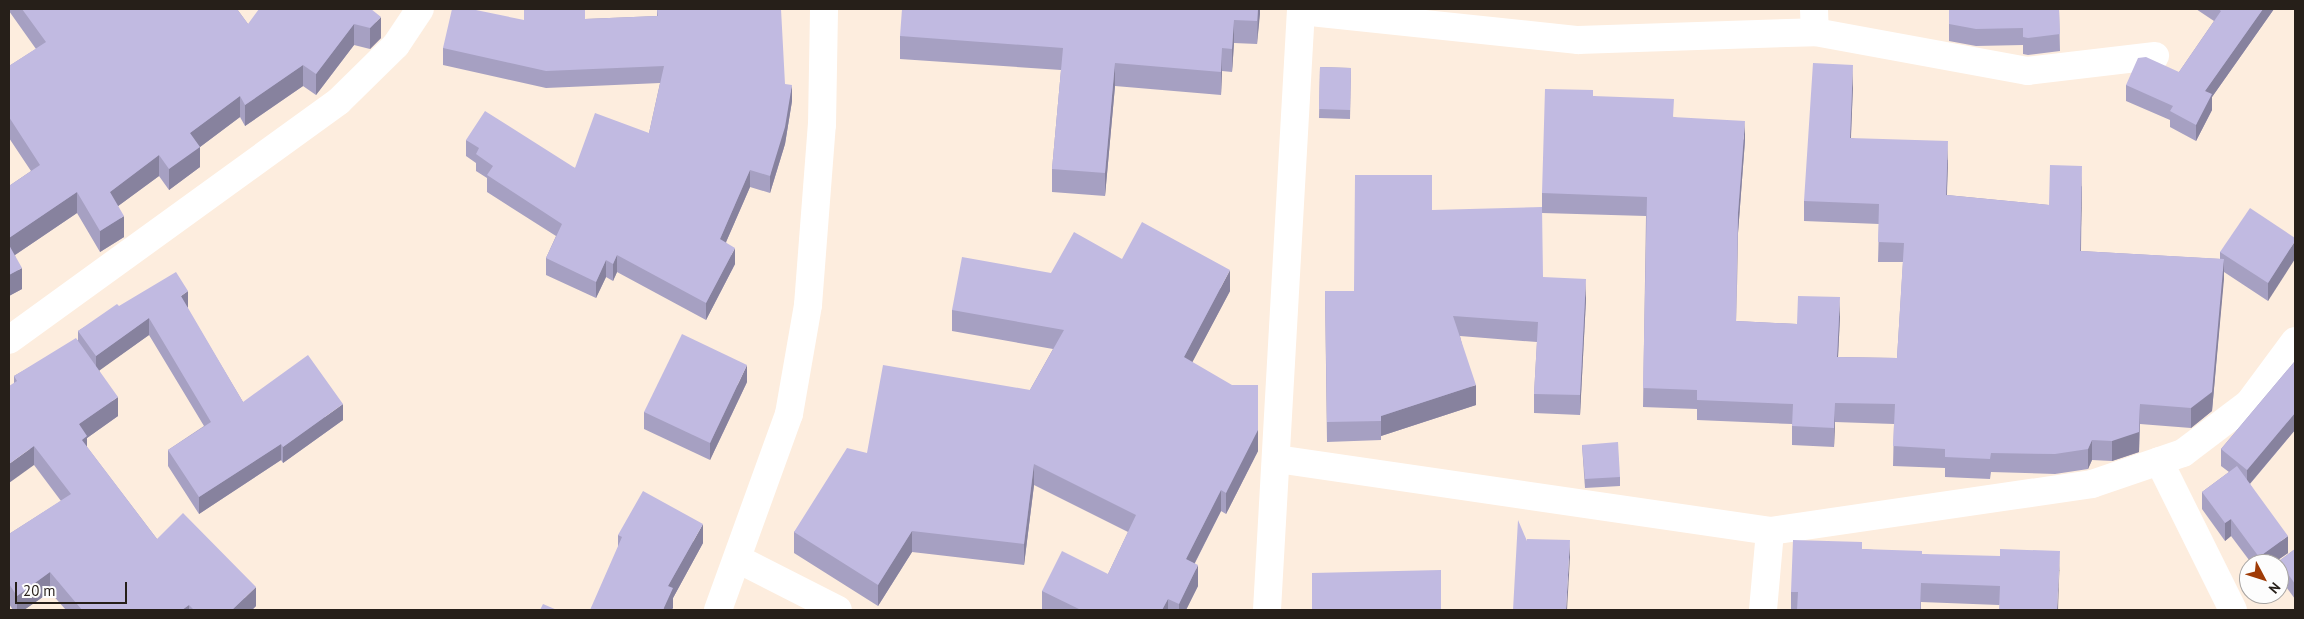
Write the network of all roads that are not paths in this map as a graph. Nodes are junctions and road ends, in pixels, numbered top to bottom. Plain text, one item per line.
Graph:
1 (420, 9) edge
2 (824, 9) edge
3 (1301, 10) edge
4 (1814, 20) edge
5 (2155, 56) dead end
6 (9, 340) edge
7 (2295, 341) edge
8 (1277, 459) junction
9 (2159, 462) junction
10 (1770, 531) junction
11 (738, 559) junction
12 (718, 610) edge
13 (838, 610) edge
14 (1268, 610) edge
15 (1763, 610) edge
16 (2233, 610) edge

1 - 6 street
2 - 11 street
3 - 4 street
3 - 8 street
4 - 5 street
7 - 9 street
8 - 10 street
8 - 14 street
9 - 10 street
9 - 16 street
10 - 15 street
11 - 12 street
11 - 13 street

